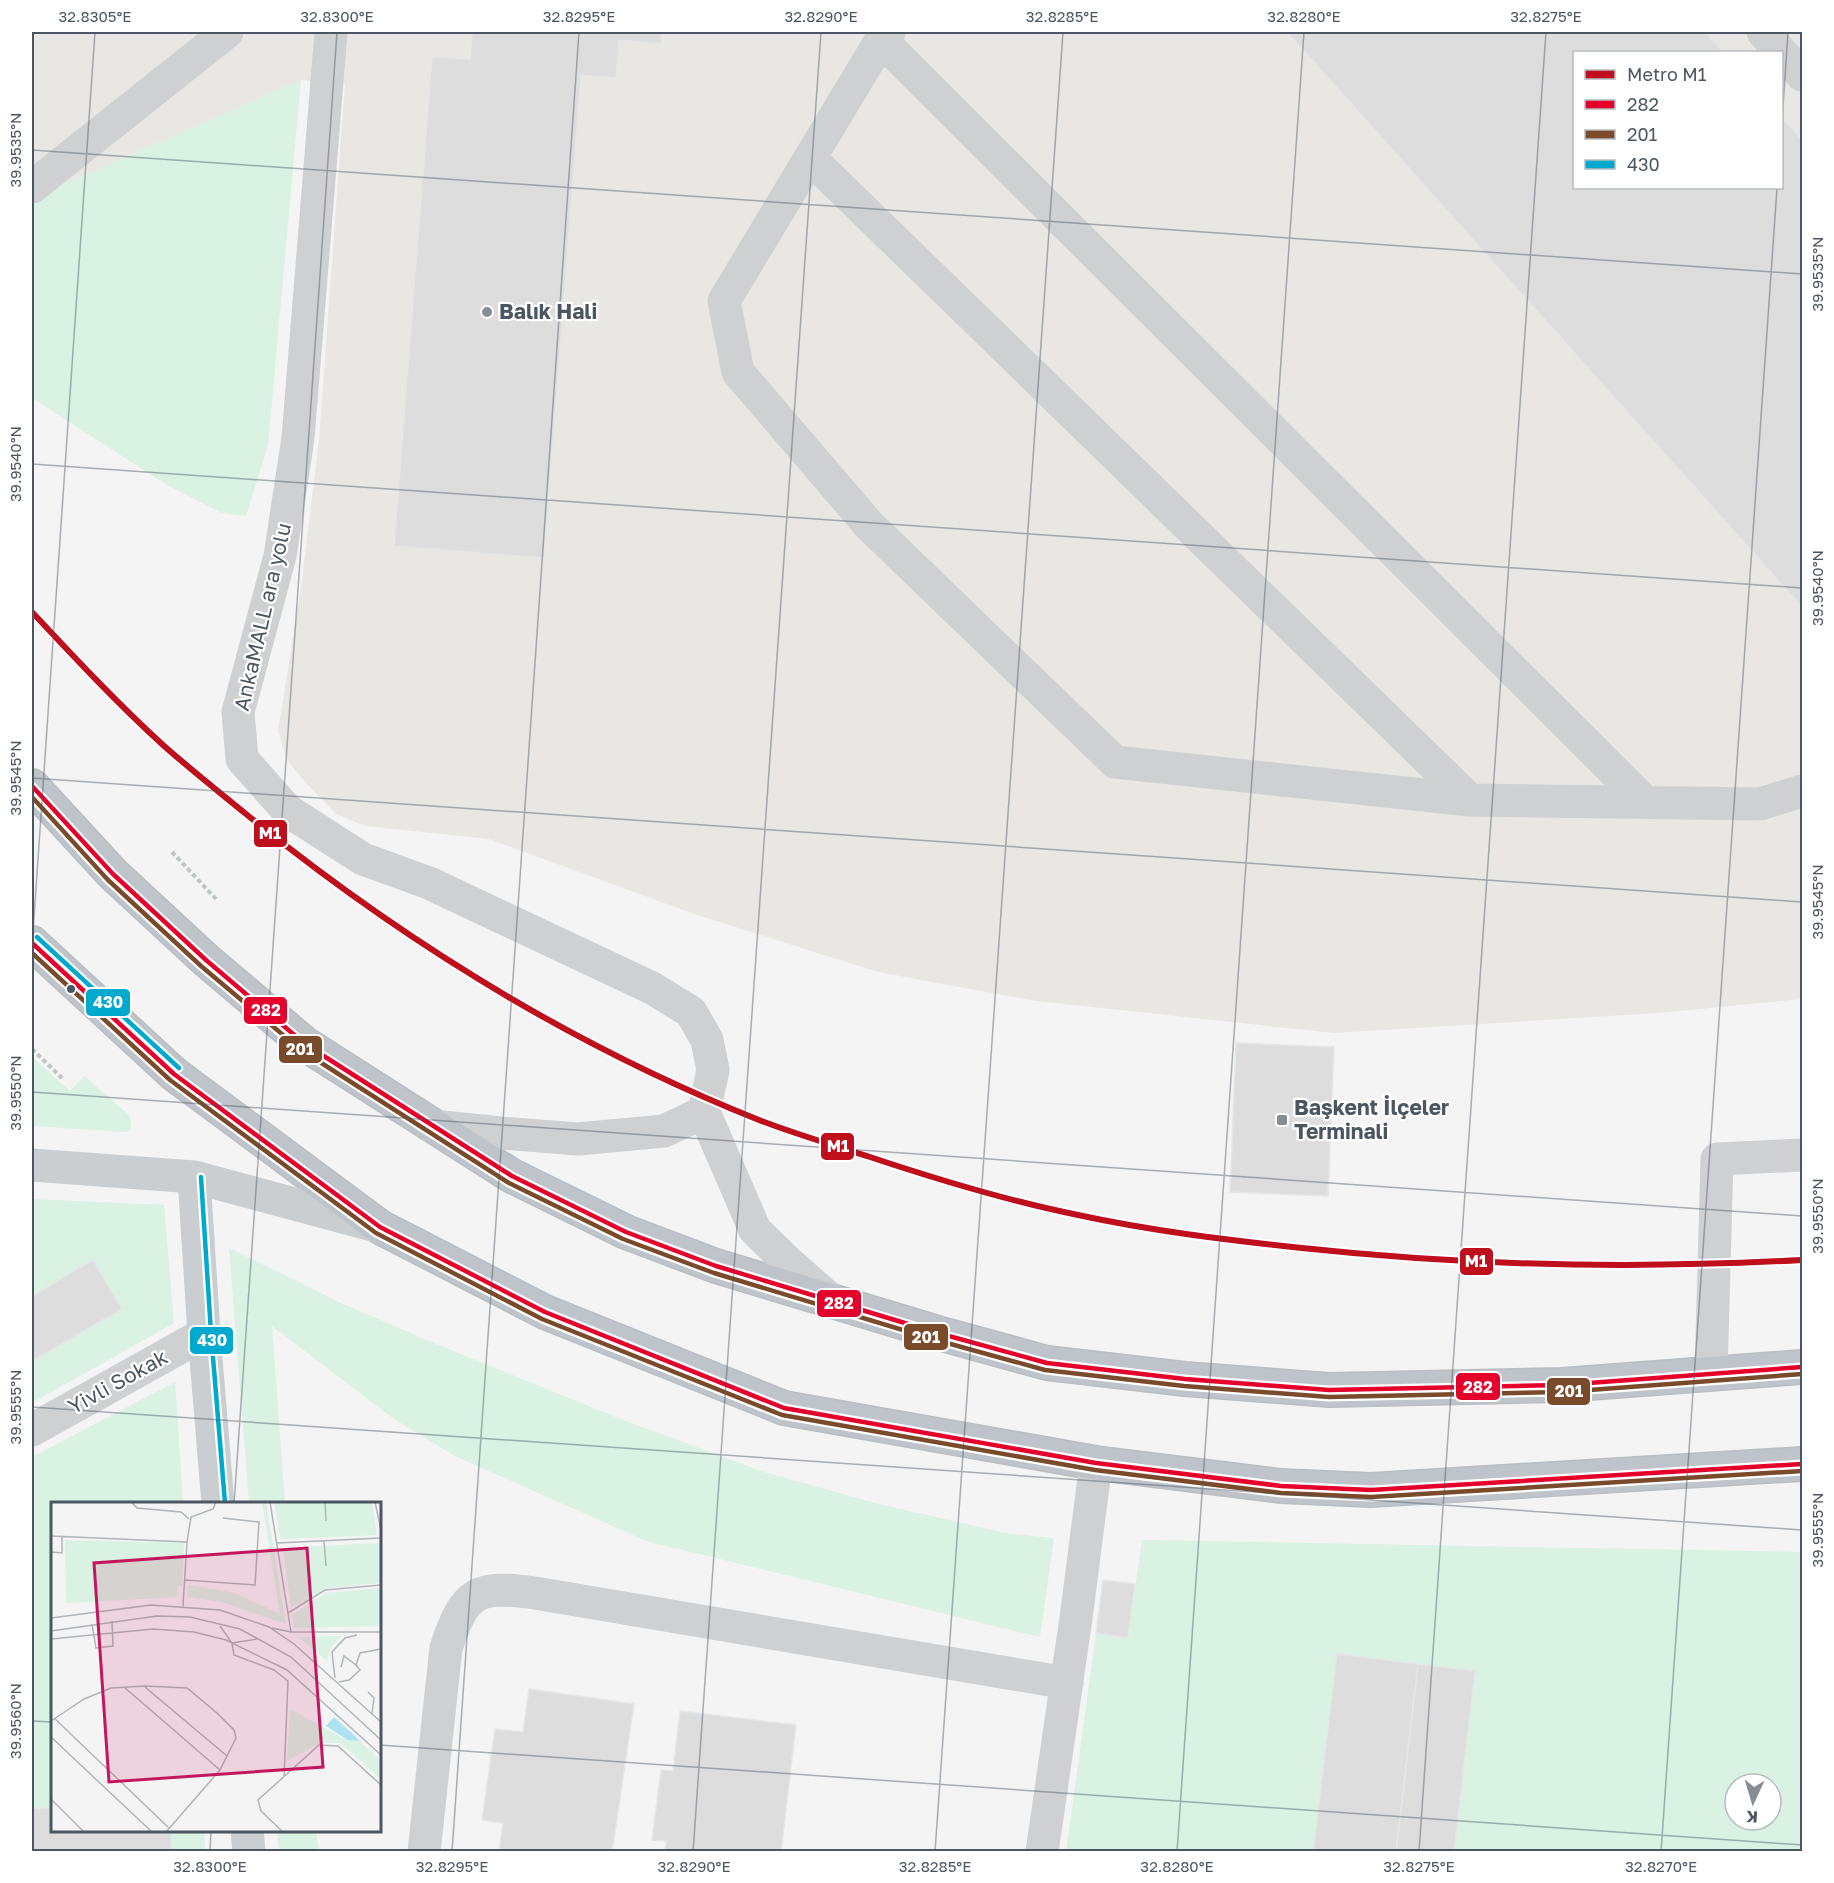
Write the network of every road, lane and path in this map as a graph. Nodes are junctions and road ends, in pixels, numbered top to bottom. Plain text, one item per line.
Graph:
1 (227, 32) edge
2 (331, 32) edge
3 (1763, 32) edge
4 (885, 36) edge
5 (1781, 51) edge
6 (1783, 54) edge
7 (1803, 75) edge
8 (810, 158) junction
9 (32, 187) edge
10 (32, 786) edge
11 (1803, 791) edge
12 (1470, 800) junction
13 (1644, 802) junction
14 (172, 852) dead end
15 (216, 899) dead end
16 (32, 943) edge
17 (32, 1049) edge
18 (62, 1078) dead end
19 (704, 1112) junction
20 (433, 1126) junction
21 (1803, 1155) edge
22 (32, 1165) edge
23 (194, 1177) junction
24 (380, 1227) junction
25 (832, 1301) junction
26 (204, 1334) junction
27 (1803, 1367) edge
28 (1711, 1374) junction
29 (32, 1430) edge
30 (1096, 1463) junction
31 (1803, 1464) edge
32 (218, 1502) edge
33 (1067, 1683) junction
34 (247, 1832) edge
35 (249, 1851) edge
36 (424, 1851) edge
37 (1042, 1851) edge

1 - 9 street
2 - 19 street, AnkaMALL ara yolu
3 - 5 street
4 - 8 street
4 - 13 street
6 - 7 street
8 - 12 street
8 - 12 street
10 - 20 highway
11 - 13 street
12 - 13 street
14 - 15 path
16 - 24 highway
17 - 18 path
19 - 20 street
19 - 25 street
20 - 25 highway
21 - 28 street
22 - 23 main road
23 - 24 main road
23 - 26 main road
24 - 30 highway
25 - 28 highway
26 - 29 street, Yivli Sokak
26 - 32 main road
27 - 28 highway
30 - 31 highway
30 - 33 street
33 - 36 street
33 - 37 street
34 - 35 main road

